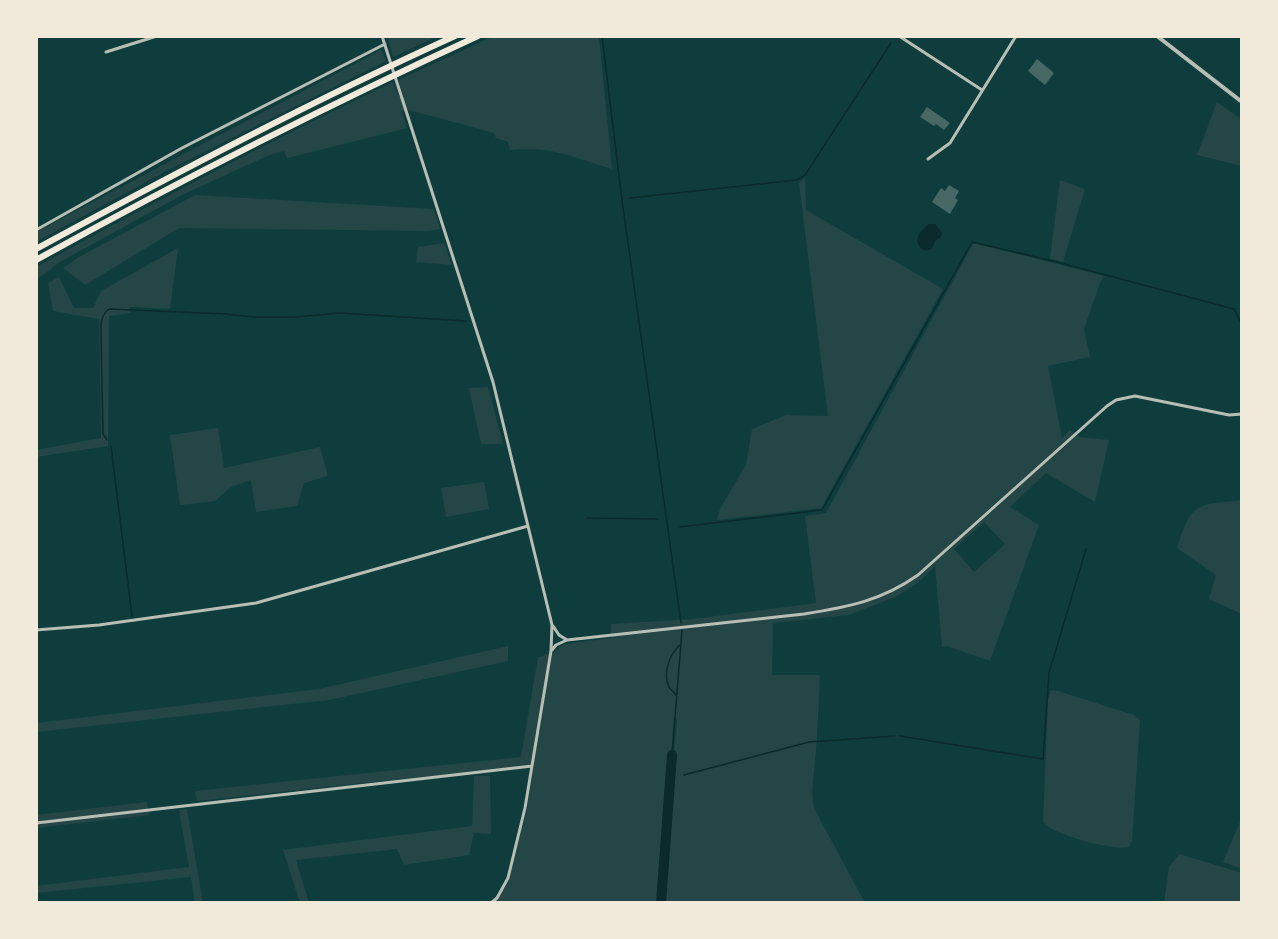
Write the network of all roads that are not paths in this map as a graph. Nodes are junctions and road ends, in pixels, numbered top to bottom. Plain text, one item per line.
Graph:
1 (157, 36) edge
2 (382, 36) edge
3 (454, 36) edge
4 (478, 36) edge
5 (899, 36) edge
6 (1016, 36) edge
7 (1157, 36) edge
8 (384, 44) junction
9 (106, 52) dead end
10 (982, 90) junction
11 (1242, 102) edge
12 (928, 159) dead end
13 (36, 230) edge
14 (36, 249) edge
15 (36, 260) edge
16 (1242, 414) edge
17 (528, 526) junction
18 (552, 625) junction
19 (36, 630) edge
20 (567, 640) junction
21 (551, 651) junction
22 (532, 766) junction
23 (36, 824) edge
24 (491, 903) edge

1 - 9 street
2 - 8 street
3 - 14 highway
4 - 15 highway
5 - 10 street
6 - 10 street
7 - 11 street
8 - 13 street
8 - 17 street
10 - 12 street
16 - 20 street
17 - 18 street
17 - 19 street
18 - 20 street
18 - 21 street
20 - 21 street
21 - 22 street
22 - 23 street
22 - 24 street

